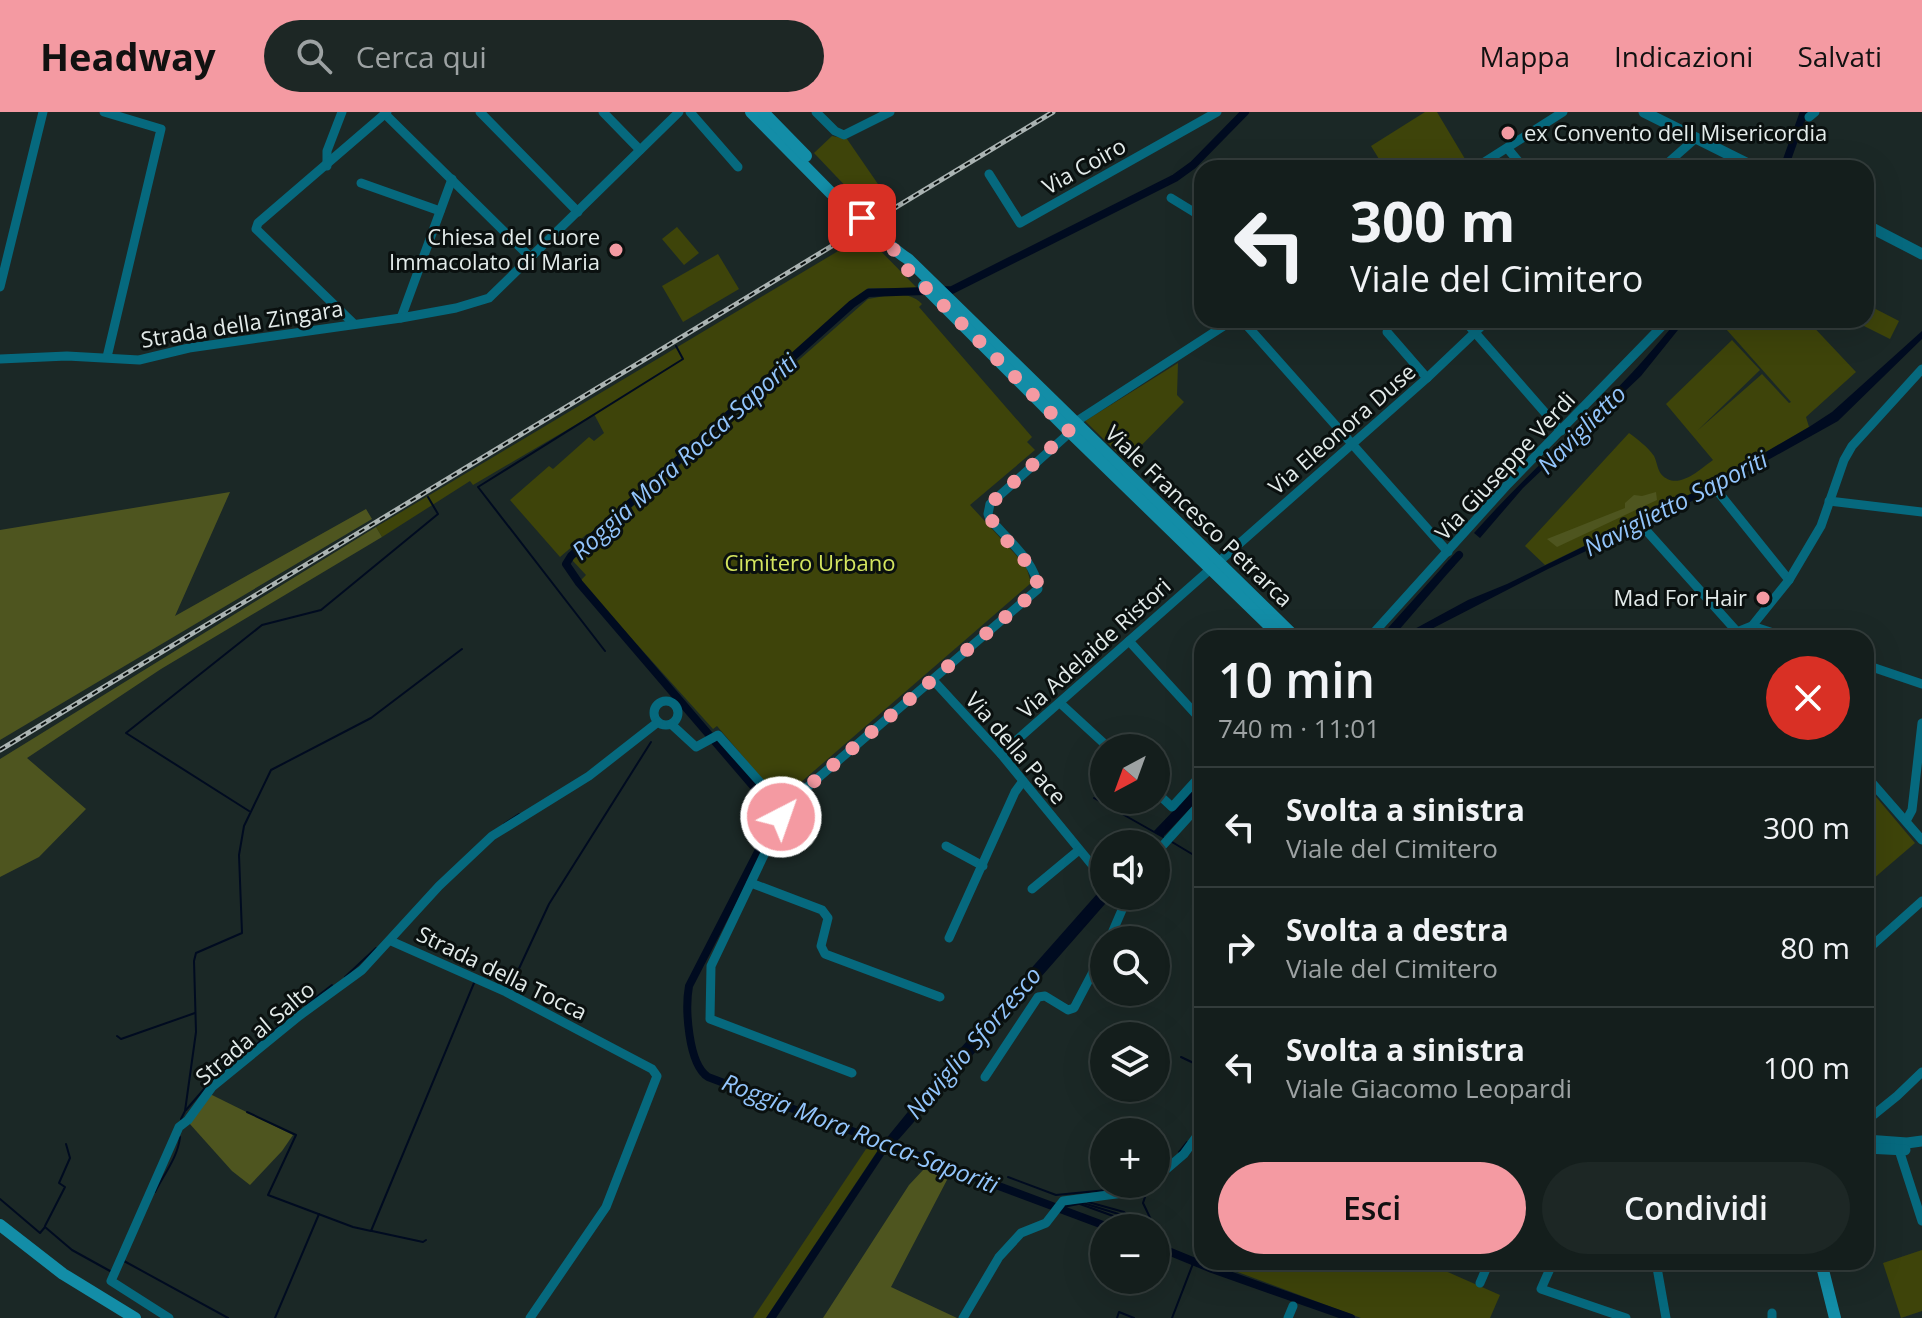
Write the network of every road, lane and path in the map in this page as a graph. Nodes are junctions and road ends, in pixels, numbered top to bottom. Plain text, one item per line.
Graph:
1 (43, 112) edge
2 (104, 112) edge
3 (342, 112) edge
4 (480, 112) edge
5 (603, 112) edge
6 (679, 112) edge
7 (690, 112) edge
8 (751, 112) edge
9 (816, 112) edge
10 (1217, 112) edge
11 (1563, 112) edge
12 (1644, 112) edge
13 (386, 113) edge
14 (886, 113) edge
15 (771, 114) edge
16 (1696, 138) junction
17 (1508, 149) junction
18 (640, 150) junction
19 (1489, 160) edge
20 (1517, 160) edge
21 (1671, 160) edge
22 (1740, 160) edge
23 (327, 166) junction
24 (738, 167) dead end
25 (989, 174) dead end
26 (452, 179) junction
27 (361, 183) dead end
28 (1171, 198) dead end
29 (845, 201) junction
30 (440, 211) junction
31 (578, 212) junction
32 (1194, 212) edge
33 (1874, 229) edge
34 (1922, 254) edge
35 (531, 258) junction
36 (0, 287) edge
37 (401, 318) junction
38 (353, 323) junction
39 (1221, 328) edge
40 (1249, 328) edge
41 (1471, 328) edge
42 (1479, 328) edge
43 (1656, 328) edge
44 (1387, 332) dead end
45 (1475, 332) junction
46 (107, 357) junction
47 (0, 359) edge
48 (1922, 369) edge
49 (1427, 378) junction
50 (1072, 427) junction
51 (1561, 431) junction
52 (1353, 444) junction
53 (1719, 493) dead end
54 (1829, 501) junction
55 (1922, 512) edge
56 (1644, 528) dead end
57 (1448, 552) junction
58 (1214, 566) junction
59 (1789, 580) junction
60 (1752, 626) junction
61 (1274, 630) edge
62 (1287, 630) edge
63 (1376, 630) edge
64 (1735, 630) edge
65 (1747, 630) edge
66 (1764, 630) edge
67 (1129, 641) junction
68 (1874, 668) edge
69 (933, 680) junction
70 (1922, 684) edge
71 (1060, 703) junction
72 (1194, 712) edge
73 (658, 722) junction
74 (1922, 723) edge
75 (671, 724) junction
76 (1094, 734) edge
77 (1001, 754) junction
78 (1023, 781) junction
79 (1194, 783) edge
80 (1874, 785) edge
81 (1170, 805) edge
82 (783, 808) junction
83 (1194, 811) edge
84 (1906, 821) junction
85 (1170, 838) edge
86 (1922, 840) edge
87 (946, 846) dead end
88 (1079, 850) junction
89 (1090, 863) edge
90 (983, 866) junction
91 (751, 883) junction
92 (1032, 889) dead end
93 (1922, 901) edge
94 (949, 938) dead end
95 (391, 941) junction
96 (1874, 944) edge
97 (1090, 978) edge
98 (940, 997) dead end
99 (1922, 1072) edge
100 (852, 1073) dead end
101 (985, 1077) dead end
102 (1874, 1114) edge
103 (1194, 1140) edge
104 (1874, 1141) edge
105 (1922, 1141) edge
106 (1874, 1148) edge
107 (1922, 1148) edge
108 (1899, 1150) junction
109 (1170, 1166) edge
110 (1090, 1197) edge
111 (1922, 1221) edge
112 (0, 1225) edge
113 (1486, 1270) edge
114 (1549, 1270) edge
115 (1657, 1270) edge
116 (1823, 1270) edge
117 (1480, 1283) dead end
118 (1293, 1306) dead end
119 (135, 1318) edge
120 (169, 1318) edge
121 (530, 1318) edge
122 (963, 1318) edge
123 (1288, 1318) edge
124 (1626, 1318) edge
125 (1666, 1318) edge
126 (1835, 1318) edge

1 - 36 street
2 - 46 street
3 - 23 street
4 - 31 street
5 - 18 street
6 - 18 street
7 - 24 street
8 - 29 main road
9 - 14 street
10 - 25 street, Via Coiro
11 - 17 street
12 - 16 street
13 - 23 street
13 - 26 street
15 - 29 main road
16 - 21 street
16 - 22 street
17 - 19 street
17 - 20 street
18 - 31 street
23 - 38 street
26 - 30 street
26 - 35 street
27 - 30 street
28 - 32 street
29 - 50 main road, Viale Francesco Petrarca
30 - 37 street
31 - 35 street
33 - 34 street
35 - 37 street, Strada della Zingara
37 - 38 street, Strada della Zingara
38 - 46 street, Strada della Zingara
39 - 50 street
40 - 52 street
41 - 45 street
42 - 45 street, Via Eleonora Duse
43 - 51 street, Via Giuseppe Verdi
44 - 49 street
45 - 49 street, Via Eleonora Duse
45 - 51 street
46 - 47 street, Strada della Zingara
48 - 54 street
49 - 52 street, Via Eleonora Duse
50 - 58 main road, Viale Francesco Petrarca
50 - 69 street
51 - 57 street, Via Giuseppe Verdi
52 - 57 street
52 - 58 street, Via Eleonora Duse
53 - 59 street
54 - 55 street
54 - 59 street
56 - 64 street
57 - 63 street, Via Giuseppe Verdi
58 - 61 main road, Viale Francesco Petrarca
58 - 62 main road, Viale Francesco Petrarca
58 - 67 street, Via Adelaide Ristori
59 - 60 street
60 - 65 street
60 - 66 street
67 - 71 street, Via Adelaide Ristori
67 - 72 street
68 - 70 street
69 - 77 street, Via della Pace
69 - 82 street
71 - 76 street
71 - 77 street, Via Adelaide Ristori
73 - 75 street
73 - 75 street
73 - 95 street, Strada della Tocca
74 - 84 street
75 - 82 street
77 - 78 street, Via della Pace
78 - 88 street, Via della Pace
78 - 90 street
79 - 81 street
80 - 84 street
82 - 91 street
83 - 85 street
84 - 86 street
87 - 90 street
88 - 89 street, Via della Pace
88 - 92 street
90 - 94 street
91 - 98 street
91 - 100 street
93 - 96 street
95 - 120 street, Strada al Salto
95 - 121 street, Strada della Tocca
97 - 101 street
99 - 102 street
103 - 109 street
104 - 105 street
106 - 108 street
107 - 108 street
108 - 111 street
110 - 122 street
112 - 119 main road
113 - 117 street
114 - 124 street
115 - 125 street
116 - 126 main road
118 - 123 street

